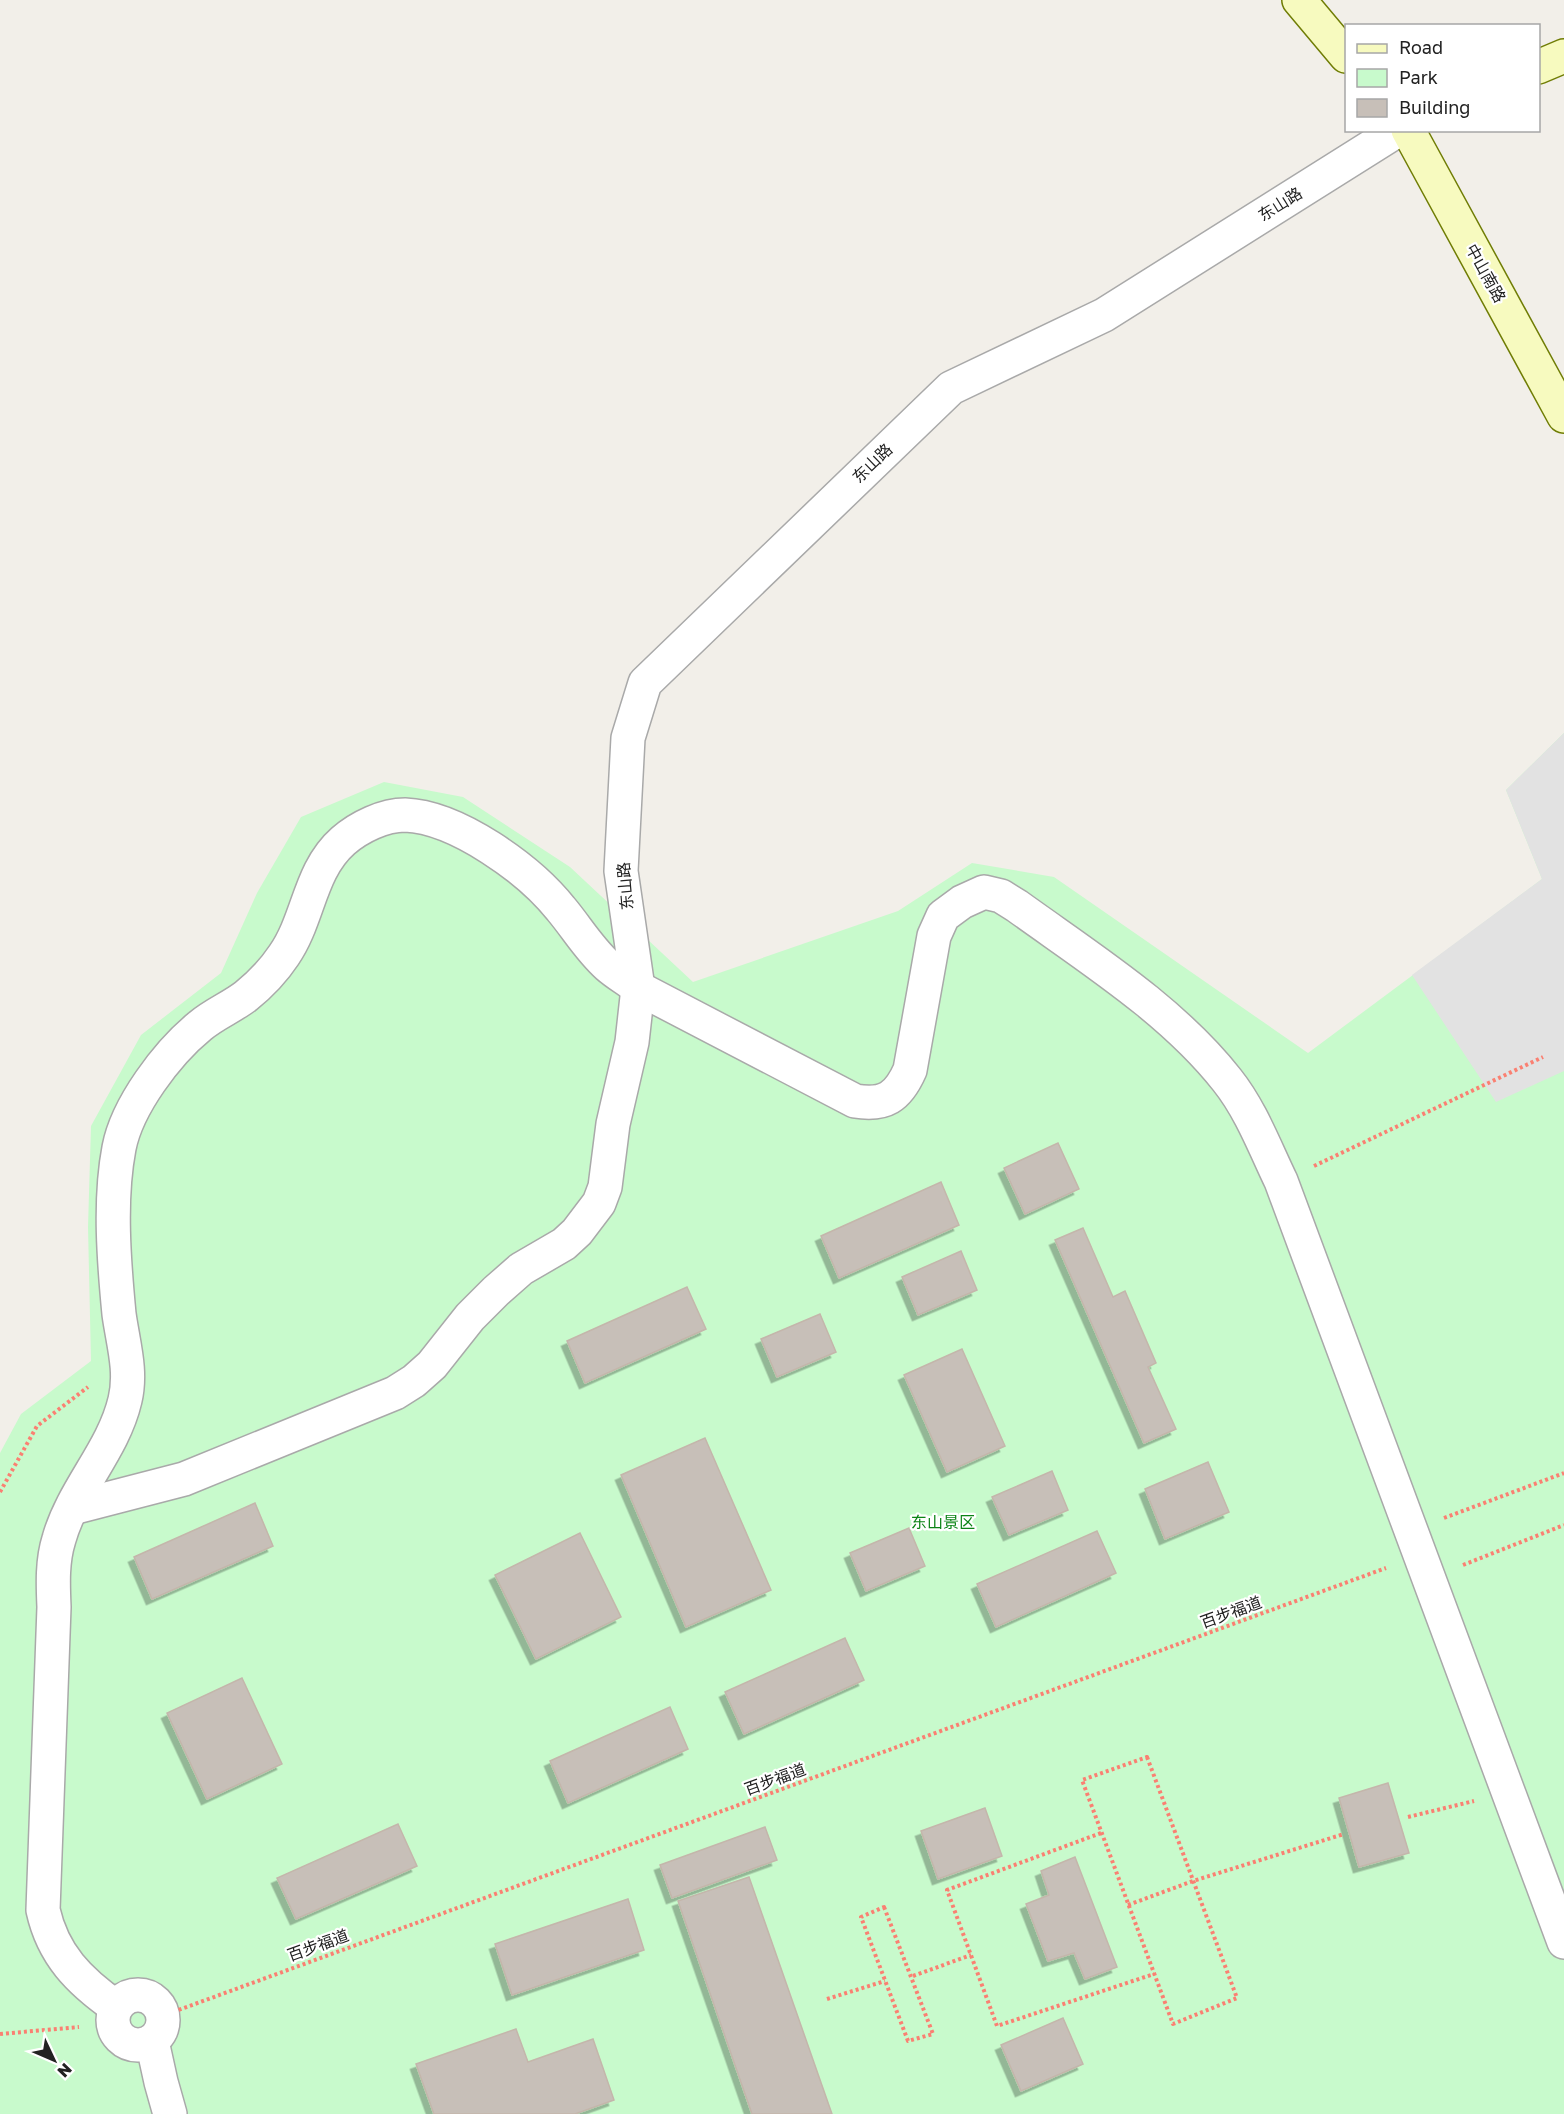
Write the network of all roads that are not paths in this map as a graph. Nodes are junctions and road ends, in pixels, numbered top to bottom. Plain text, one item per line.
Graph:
1 (1299, 0) edge
2 (1345, 54) edge
3 (1564, 56) edge
4 (1540, 67) edge
5 (1395, 132) edge
6 (1409, 132) edge
7 (1564, 417) edge
8 (638, 988) junction
9 (72, 1508) junction
10 (1564, 1941) edge
11 (114, 2016) junction
12 (158, 2028) junction
13 (170, 2114) edge

1 - 2 main road
3 - 4 main road
5 - 8 street, 东山路
6 - 7 main road, 中山南路
8 - 9 street, 东山路
8 - 9 street
8 - 10 street
9 - 11 street
11 - 12 street
11 - 12 street
12 - 13 street

